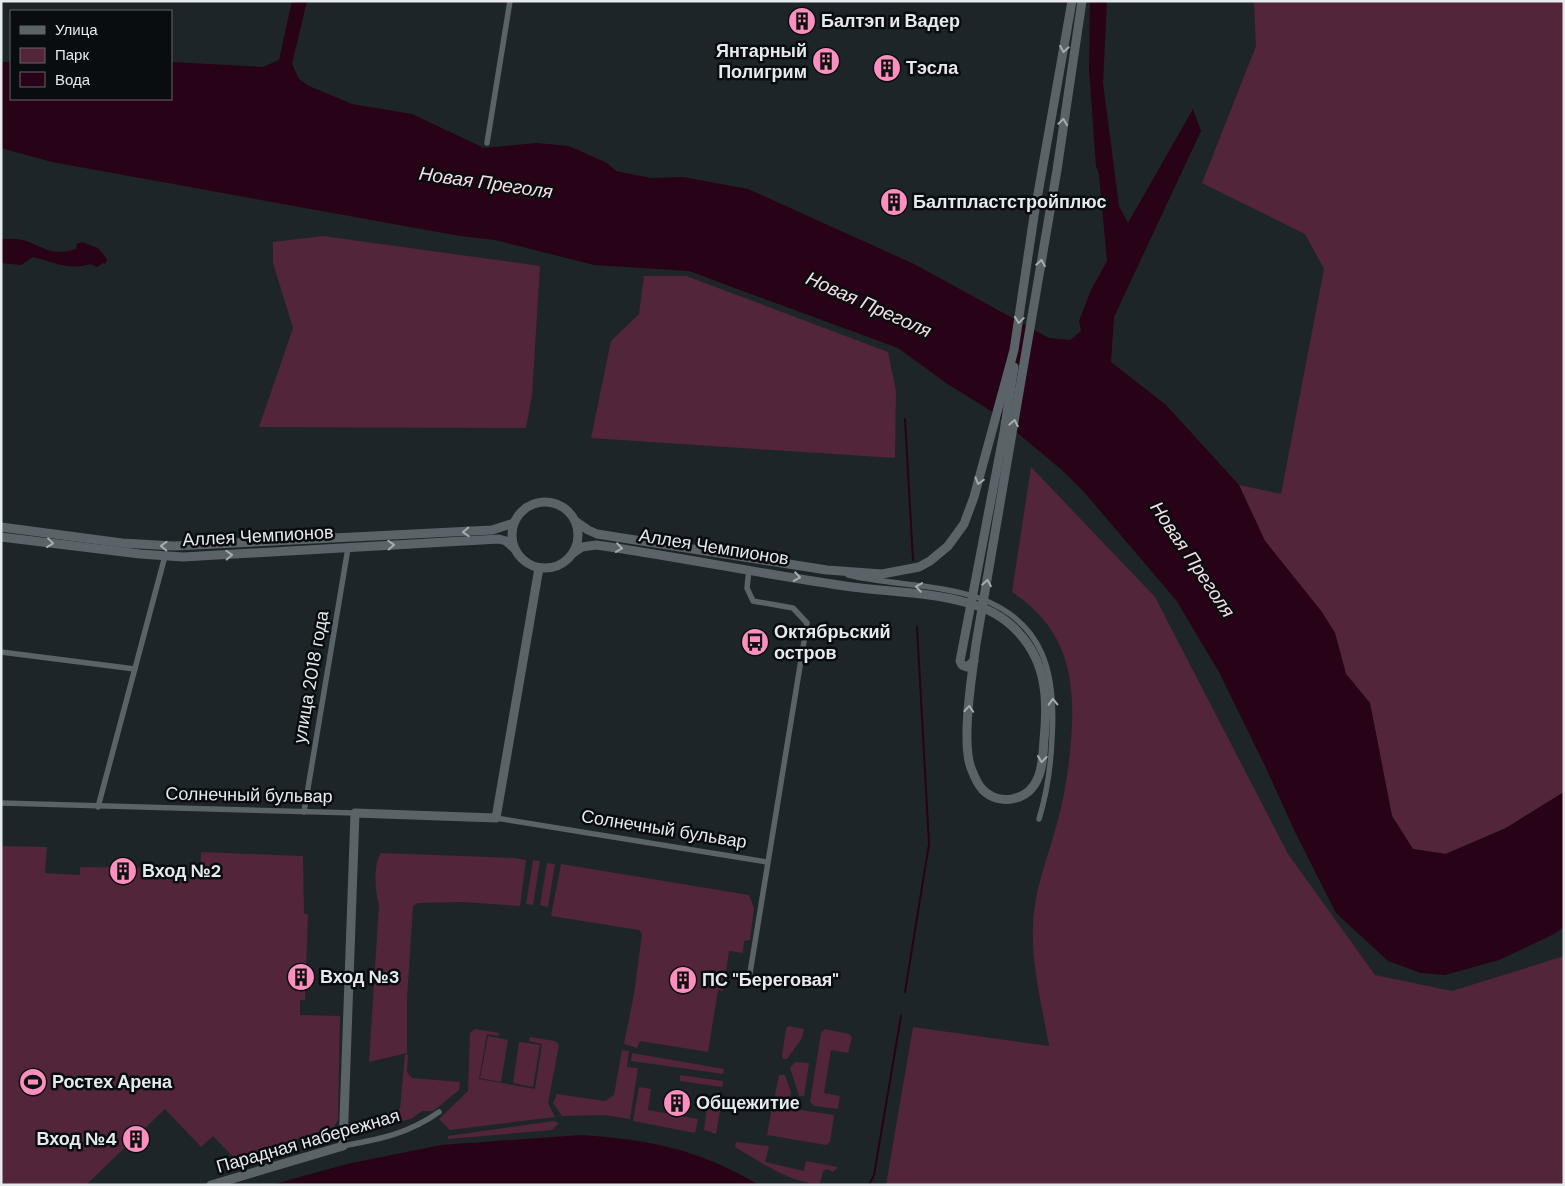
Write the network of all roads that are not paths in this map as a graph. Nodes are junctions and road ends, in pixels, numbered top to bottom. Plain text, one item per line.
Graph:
1 (510, 1) edge
2 (1072, 1) edge
3 (1082, 1) edge
4 (487, 142) dead end
5 (1014, 350) junction
6 (575, 521) junction
7 (514, 523) junction
8 (1, 527) edge
9 (1, 537) edge
10 (348, 548) junction
11 (514, 548) junction
12 (573, 553) junction
13 (166, 556) junction
14 (539, 568) junction
15 (749, 569) junction
16 (827, 570) junction
17 (1, 652) edge
18 (974, 661) junction
19 (136, 669) junction
20 (1, 803) edge
21 (98, 807) junction
22 (304, 812) junction
23 (355, 813) junction
24 (496, 818) junction
25 (1039, 820) dead end
26 (767, 862) junction
27 (750, 979) dead end
28 (440, 1112) dead end
29 (343, 1146) junction
30 (211, 1185) edge

1 - 4 street
2 -> 5 main road
18 -> 3 main road, Аллея Чемпионов
5 -> 16 main road, Аллея Чемпионов
5 - 18 main road
6 - 7 main road, Аллея Чемпионов
6 - 12 main road
6 - 16 main road, Аллея Чемпионов
7 -> 8 main road, Аллея Чемпионов
7 - 11 main road
9 -> 13 main road, Аллея Чемпионов
10 -> 11 main road, Аллея Чемпионов
13 -> 10 main road, Аллея Чемпионов
10 - 22 street, улица 2018 года
11 - 14 main road, Аллея Чемпионов
12 - 14 main road, Аллея Чемпионов
12 -> 15 main road, Аллея Чемпионов
13 - 19 street
14 - 24 main road
15 -> 18 main road, Аллея Чемпионов
15 - 26 street
25 -> 16 street
17 - 19 street
19 - 21 street
20 - 21 street, Солнечный бульвар
21 - 22 street, Солнечный бульвар
22 - 23 street, Солнечный бульвар
23 - 24 main road, Солнечный бульвар
23 - 29 main road
24 - 26 street, Солнечный бульвар
26 - 27 street
28 - 29 street, Парадная набережная
29 - 30 main road, Парадная набережная

